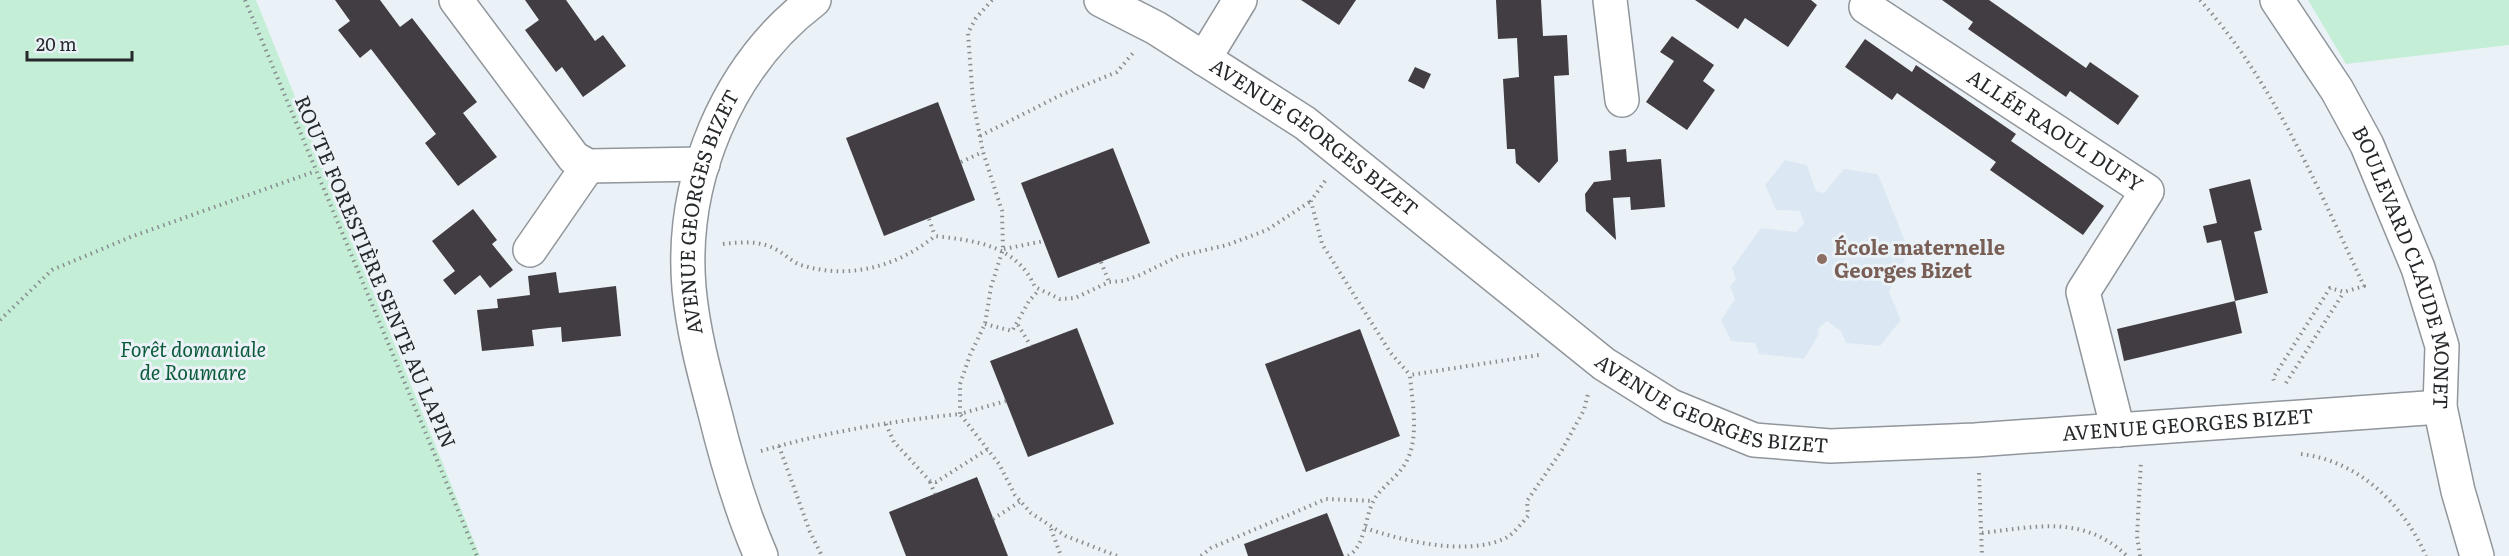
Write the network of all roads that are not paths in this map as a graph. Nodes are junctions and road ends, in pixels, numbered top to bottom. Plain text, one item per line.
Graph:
1 (456, 0) edge
2 (814, 0) edge
3 (1101, 0) edge
4 (1240, 0) edge
5 (1610, 0) edge
6 (2277, 0) edge
7 (1854, 3) edge
8 (1204, 59) junction
9 (1622, 100) dead end
10 (703, 165) junction
11 (588, 166) junction
12 (530, 250) dead end
13 (2440, 407) junction
14 (2130, 429) junction
15 (761, 556) edge
16 (2477, 556) edge

1 - 11 street
2 - 10 street, AVENUE GEORGES BIZET
3 - 8 street, AVENUE GEORGES BIZET
4 - 8 street
5 - 9 street
6 - 13 street, BOULEVARD CLAUDE MONET
7 - 14 street, ALLÉE RAOUL DUFY
8 - 14 street, AVENUE GEORGES BIZET
10 - 11 street
10 - 15 street, AVENUE GEORGES BIZET
11 - 12 street
13 - 14 street, AVENUE GEORGES BIZET
13 - 16 street, BOULEVARD CLAUDE MONET

